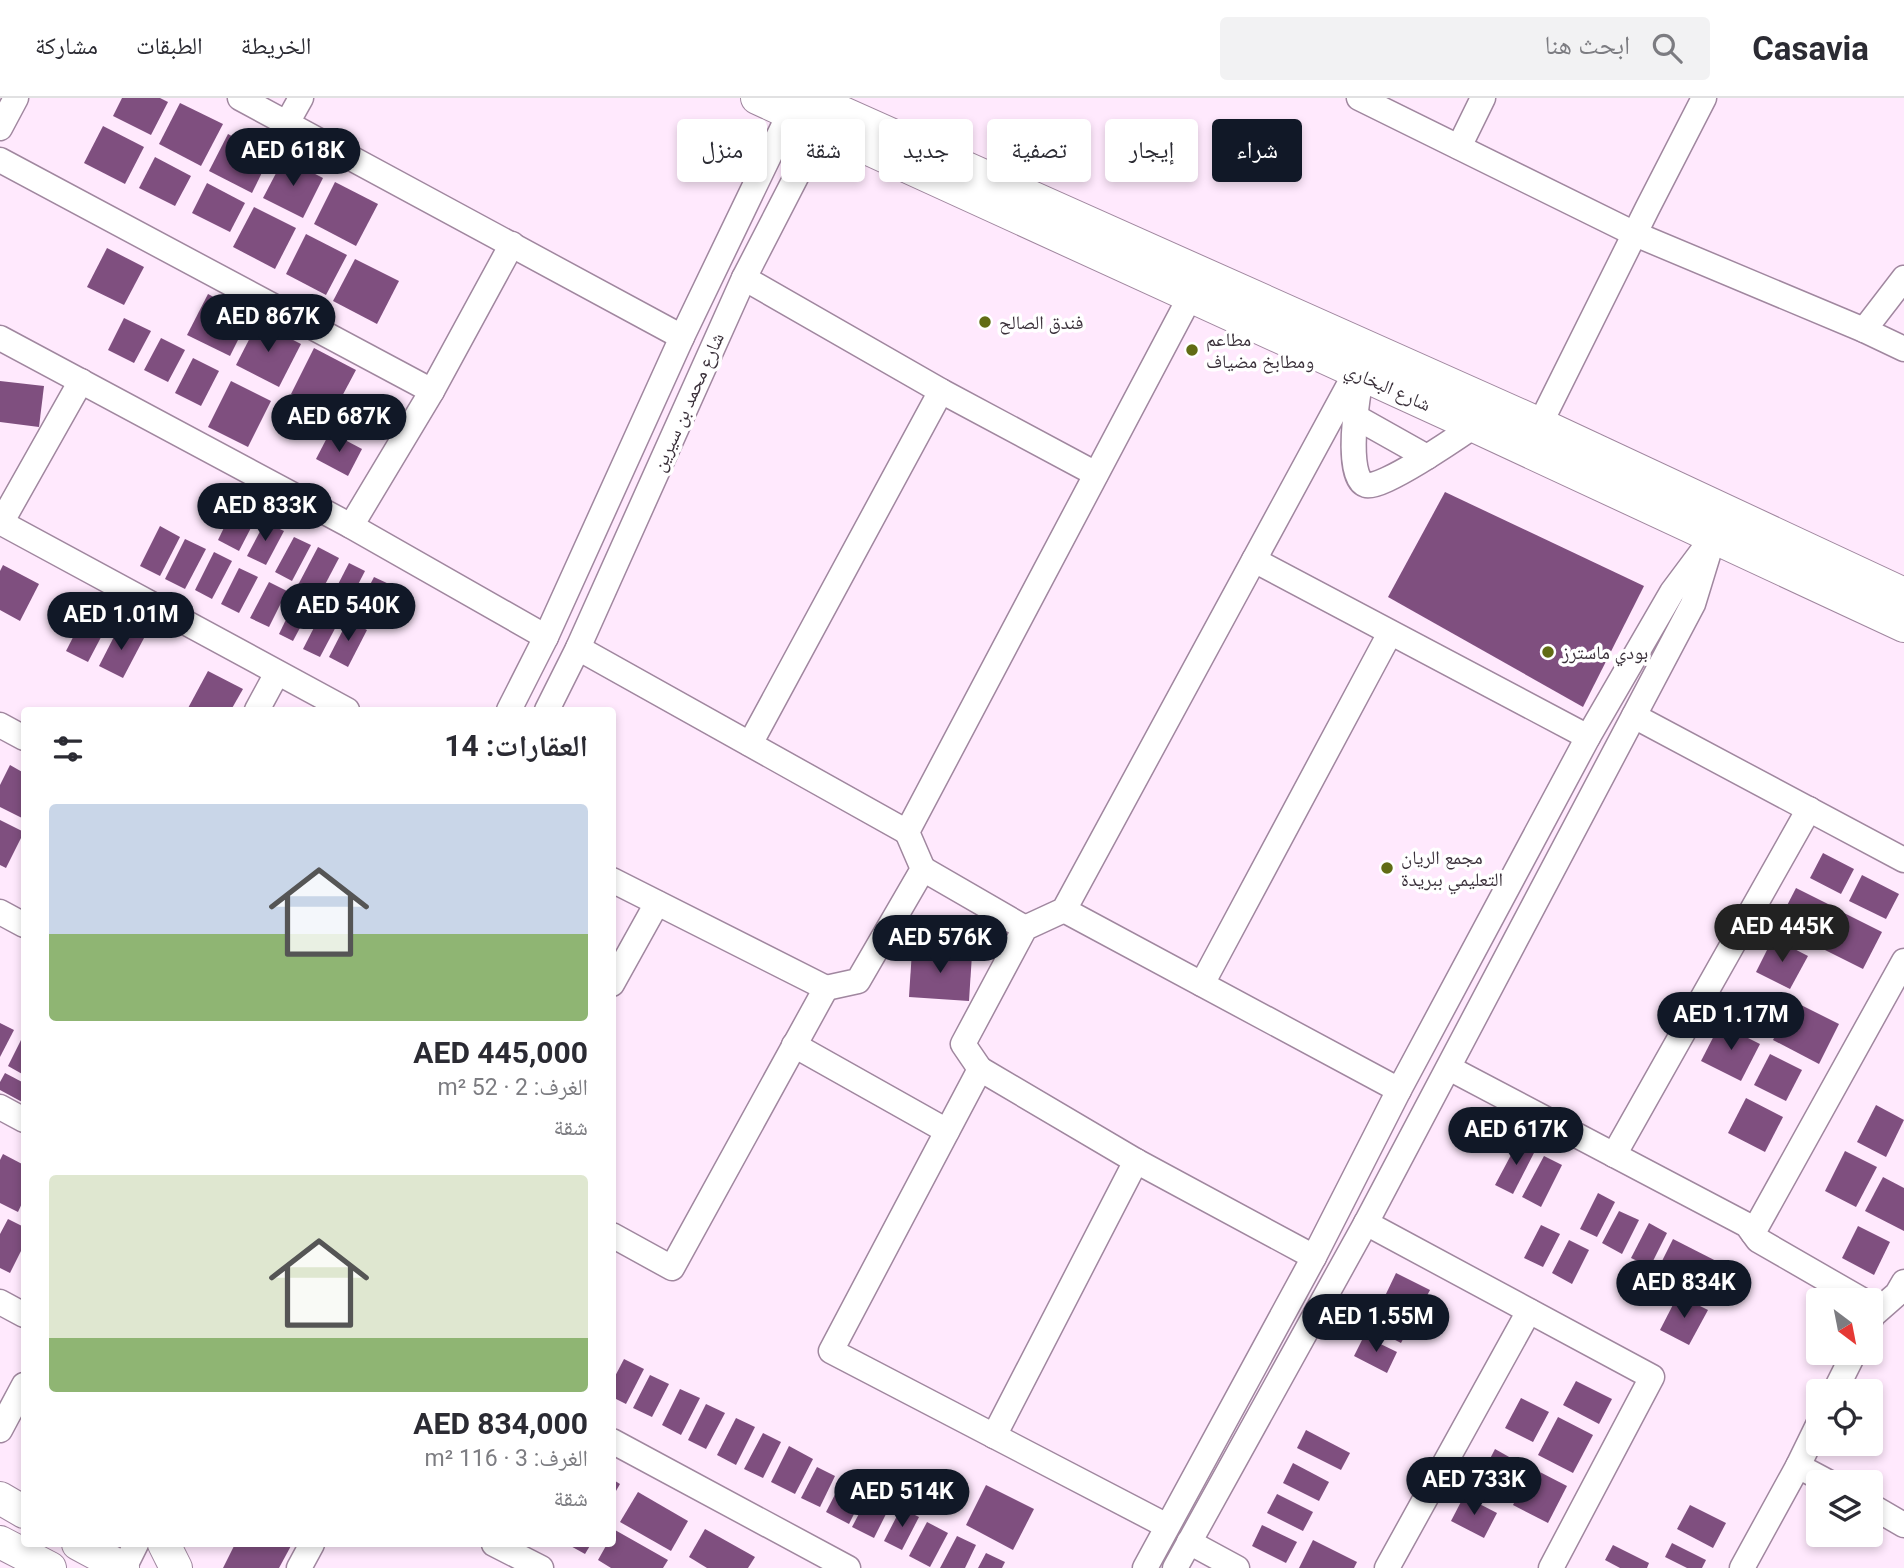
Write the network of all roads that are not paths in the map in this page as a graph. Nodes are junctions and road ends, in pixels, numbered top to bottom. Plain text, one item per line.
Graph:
1 (16, 98) edge
2 (240, 98) edge
3 (301, 98) edge
4 (757, 98) edge
5 (1359, 98) edge
6 (1483, 98) edge
7 (1704, 98) edge
8 (815, 107) edge
9 (287, 123) junction
10 (0, 128) edge
11 (1460, 147) junction
12 (0, 160) edge
13 (1635, 234) junction
14 (512, 244) junction
15 (744, 278) junction
16 (1904, 278) edge
17 (1190, 297) junction
18 (1864, 330) junction
19 (682, 337) junction
20 (0, 338) edge
21 (1904, 349) edge
22 (1359, 374) junction
23 (81, 382) junction
24 (432, 391) junction
25 (941, 391) junction
26 (1354, 416) junction
27 (1540, 424) junction
28 (1474, 426) junction
29 (1427, 457) junction
30 (1096, 474) junction
31 (0, 522) edge
32 (351, 526) junction
33 (1713, 537) junction
34 (1254, 560) junction
35 (1904, 594) edge
36 (1904, 626) edge
37 (1390, 633) junction
38 (546, 638) junction
39 (578, 648) junction
40 (277, 673) junction
41 (259, 707) edge
42 (341, 707) edge
43 (511, 707) edge
44 (548, 707) edge
45 (1634, 716) junction
46 (0, 725) edge
47 (21, 736) edge
48 (1588, 737) junction
49 (750, 744) junction
50 (1809, 809) junction
51 (907, 832) junction
52 (1904, 860) edge
53 (923, 869) junction
54 (616, 882) edge
55 (657, 903) junction
56 (1064, 911) junction
57 (0, 912) edge
58 (21, 923) edge
59 (1025, 928) junction
60 (1904, 961) edge
61 (616, 977) edge
62 (1202, 984) junction
63 (826, 988) junction
64 (794, 1045) junction
65 (1449, 1068) junction
66 (980, 1069) junction
67 (1399, 1090) junction
68 (0, 1107) edge
69 (21, 1118) edge
70 (947, 1131) junction
71 (1614, 1155) junction
72 (1136, 1161) junction
73 (1366, 1223) junction
74 (1753, 1233) junction
75 (616, 1237) edge
76 (1314, 1256) junction
77 (1904, 1282) edge
78 (1842, 1288) edge
79 (0, 1302) edge
80 (1883, 1306) edge
81 (1529, 1311) junction
82 (21, 1313) edge
83 (21, 1391) edge
84 (0, 1430) edge
85 (994, 1436) junction
86 (616, 1443) edge
87 (1806, 1450) edge
88 (1798, 1466) junction
89 (1806, 1470) edge
90 (1883, 1513) edge
91 (1904, 1525) edge
92 (1167, 1526) junction
93 (0, 1542) edge
94 (1189, 1542) junction
95 (129, 1547) edge
96 (166, 1547) edge
97 (311, 1547) edge
98 (500, 1547) edge
99 (103, 1558) edge
100 (50, 1568) edge
101 (176, 1568) edge
102 (299, 1568) edge
103 (541, 1568) edge
104 (848, 1568) edge
105 (1145, 1568) edge
106 (1175, 1568) edge
107 (1237, 1568) edge
108 (1387, 1568) edge
109 (1551, 1568) edge
110 (1742, 1568) edge

1 - 10 street
2 - 9 street
3 - 9 street
4 - 8 main road, شارع البخاري
5 - 11 street
6 - 11 street
7 - 13 street
8 - 15 street, شارع محمد بن سيرين
8 - 17 main road, شارع البخاري
8 - 19 street, شارع محمد بن سيرين
8 - 27 main road, شارع البخاري
9 - 14 street
11 - 13 street
12 - 24 street
13 - 18 street
13 - 27 street
14 - 19 street
14 - 24 street
15 - 25 street
15 - 39 street, شارع محمد بن سيرين
16 - 18 street
17 - 22 main road, شارع البخاري
17 - 30 street
18 - 21 street
19 - 38 street, شارع محمد بن سيرين
20 - 23 street
22 - 26 street
22 - 28 main road, شارع البخاري
22 - 34 street
23 - 31 street
23 - 32 street
24 - 32 street
25 - 30 street
25 - 49 street
26 - 29 street
26 - 29 street
27 - 35 main road, شارع البخاري
28 - 29 street
28 - 33 main road, شارع البخاري
30 - 51 street
31 - 40 street
32 - 38 street
33 - 36 main road, شارع البخاري
33 - 45 street
33 - 48 street
34 - 37 street
34 - 56 street
37 - 48 street
37 - 62 street
38 - 43 street, شارع محمد بن سيرين
39 - 44 street, شارع محمد بن سيرين
39 - 49 street
40 - 41 street
40 - 42 street
45 - 50 street
45 - 65 street
46 - 47 street
48 - 67 street
49 - 51 street
50 - 52 street
50 - 71 street
51 - 53 street
53 - 59 street
53 - 63 street
54 - 55 street
55 - 61 street
55 - 63 street
56 - 59 street
56 - 62 street
57 - 58 street
59 - 66 street
60 - 74 street
62 - 67 street
63 - 64 street
64 - 70 street
64 - 75 street
65 - 71 street
65 - 73 street
66 - 70 street
66 - 72 street
67 - 76 street
68 - 69 street
70 - 85 street
71 - 74 street
72 - 76 street
72 - 85 street
73 - 81 street
73 - 94 street
74 - 78 street
76 - 92 street
77 - 80 street
79 - 82 street
81 - 108 street
81 - 109 street
83 - 84 street
85 - 92 street
86 - 104 street
87 - 88 street
88 - 89 street
88 - 110 street
90 - 91 street
92 - 105 street
93 - 100 main road
94 - 106 street
94 - 107 street
95 - 99 street
96 - 101 main road
97 - 102 street
98 - 103 street

